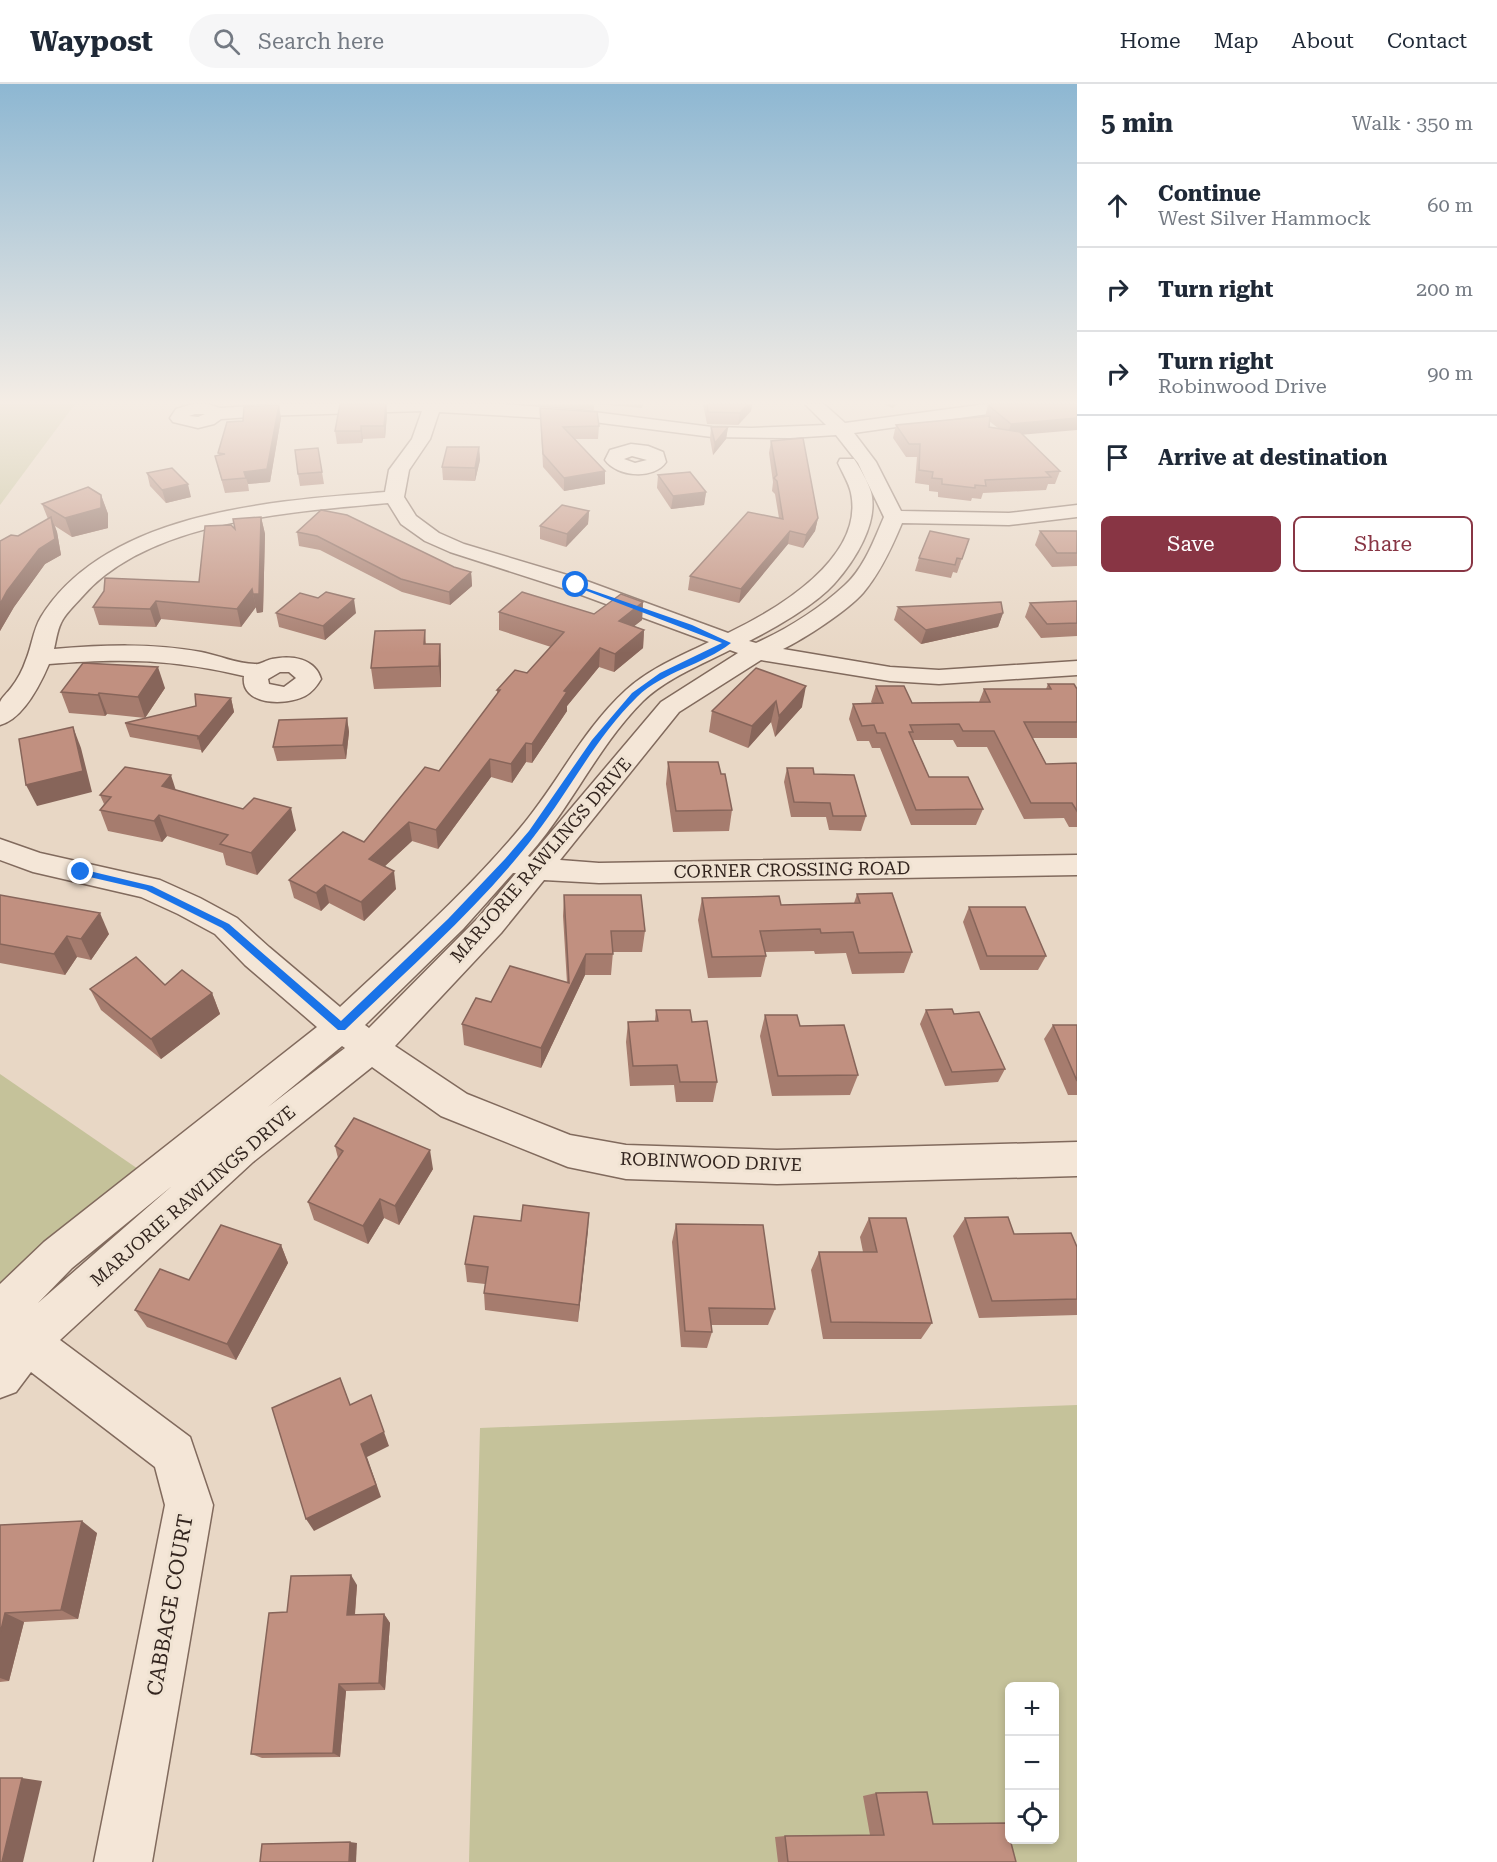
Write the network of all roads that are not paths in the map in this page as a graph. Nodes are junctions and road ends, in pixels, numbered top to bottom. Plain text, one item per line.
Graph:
1 (396, 487) edge
2 (859, 487) edge
3 (879, 487) edge
4 (394, 497) junction
5 (1077, 512) edge
6 (894, 517) junction
7 (728, 643) junction
8 (757, 652) junction
9 (39, 658) junction
10 (1077, 669) edge
11 (260, 672) dead end
12 (0, 717) edge
13 (0, 849) edge
14 (522, 865) junction
15 (1077, 865) edge
16 (356, 1038) junction
17 (1077, 1159) edge
18 (7, 1340) edge
19 (123, 1862) edge

1 - 4 street
2 - 7 street, MARJORIE RAWLINGS DRIVE
3 - 6 street, MARJORIE RAWLINGS DRIVE
4 - 7 street
4 - 9 street
5 - 6 street
6 - 8 street, MARJORIE RAWLINGS DRIVE
7 - 8 street
7 - 14 street, MARJORIE RAWLINGS DRIVE
8 - 10 street
8 - 14 street, MARJORIE RAWLINGS DRIVE
9 - 11 street
9 - 12 street
13 - 16 street, ROBINWOOD DRIVE
14 - 15 street, CORNER CROSSING ROAD
14 - 16 street, MARJORIE RAWLINGS DRIVE
16 - 17 street, ROBINWOOD DRIVE
16 - 18 street, MARJORIE RAWLINGS DRIVE
18 - 19 street, CABBAGE COURT

